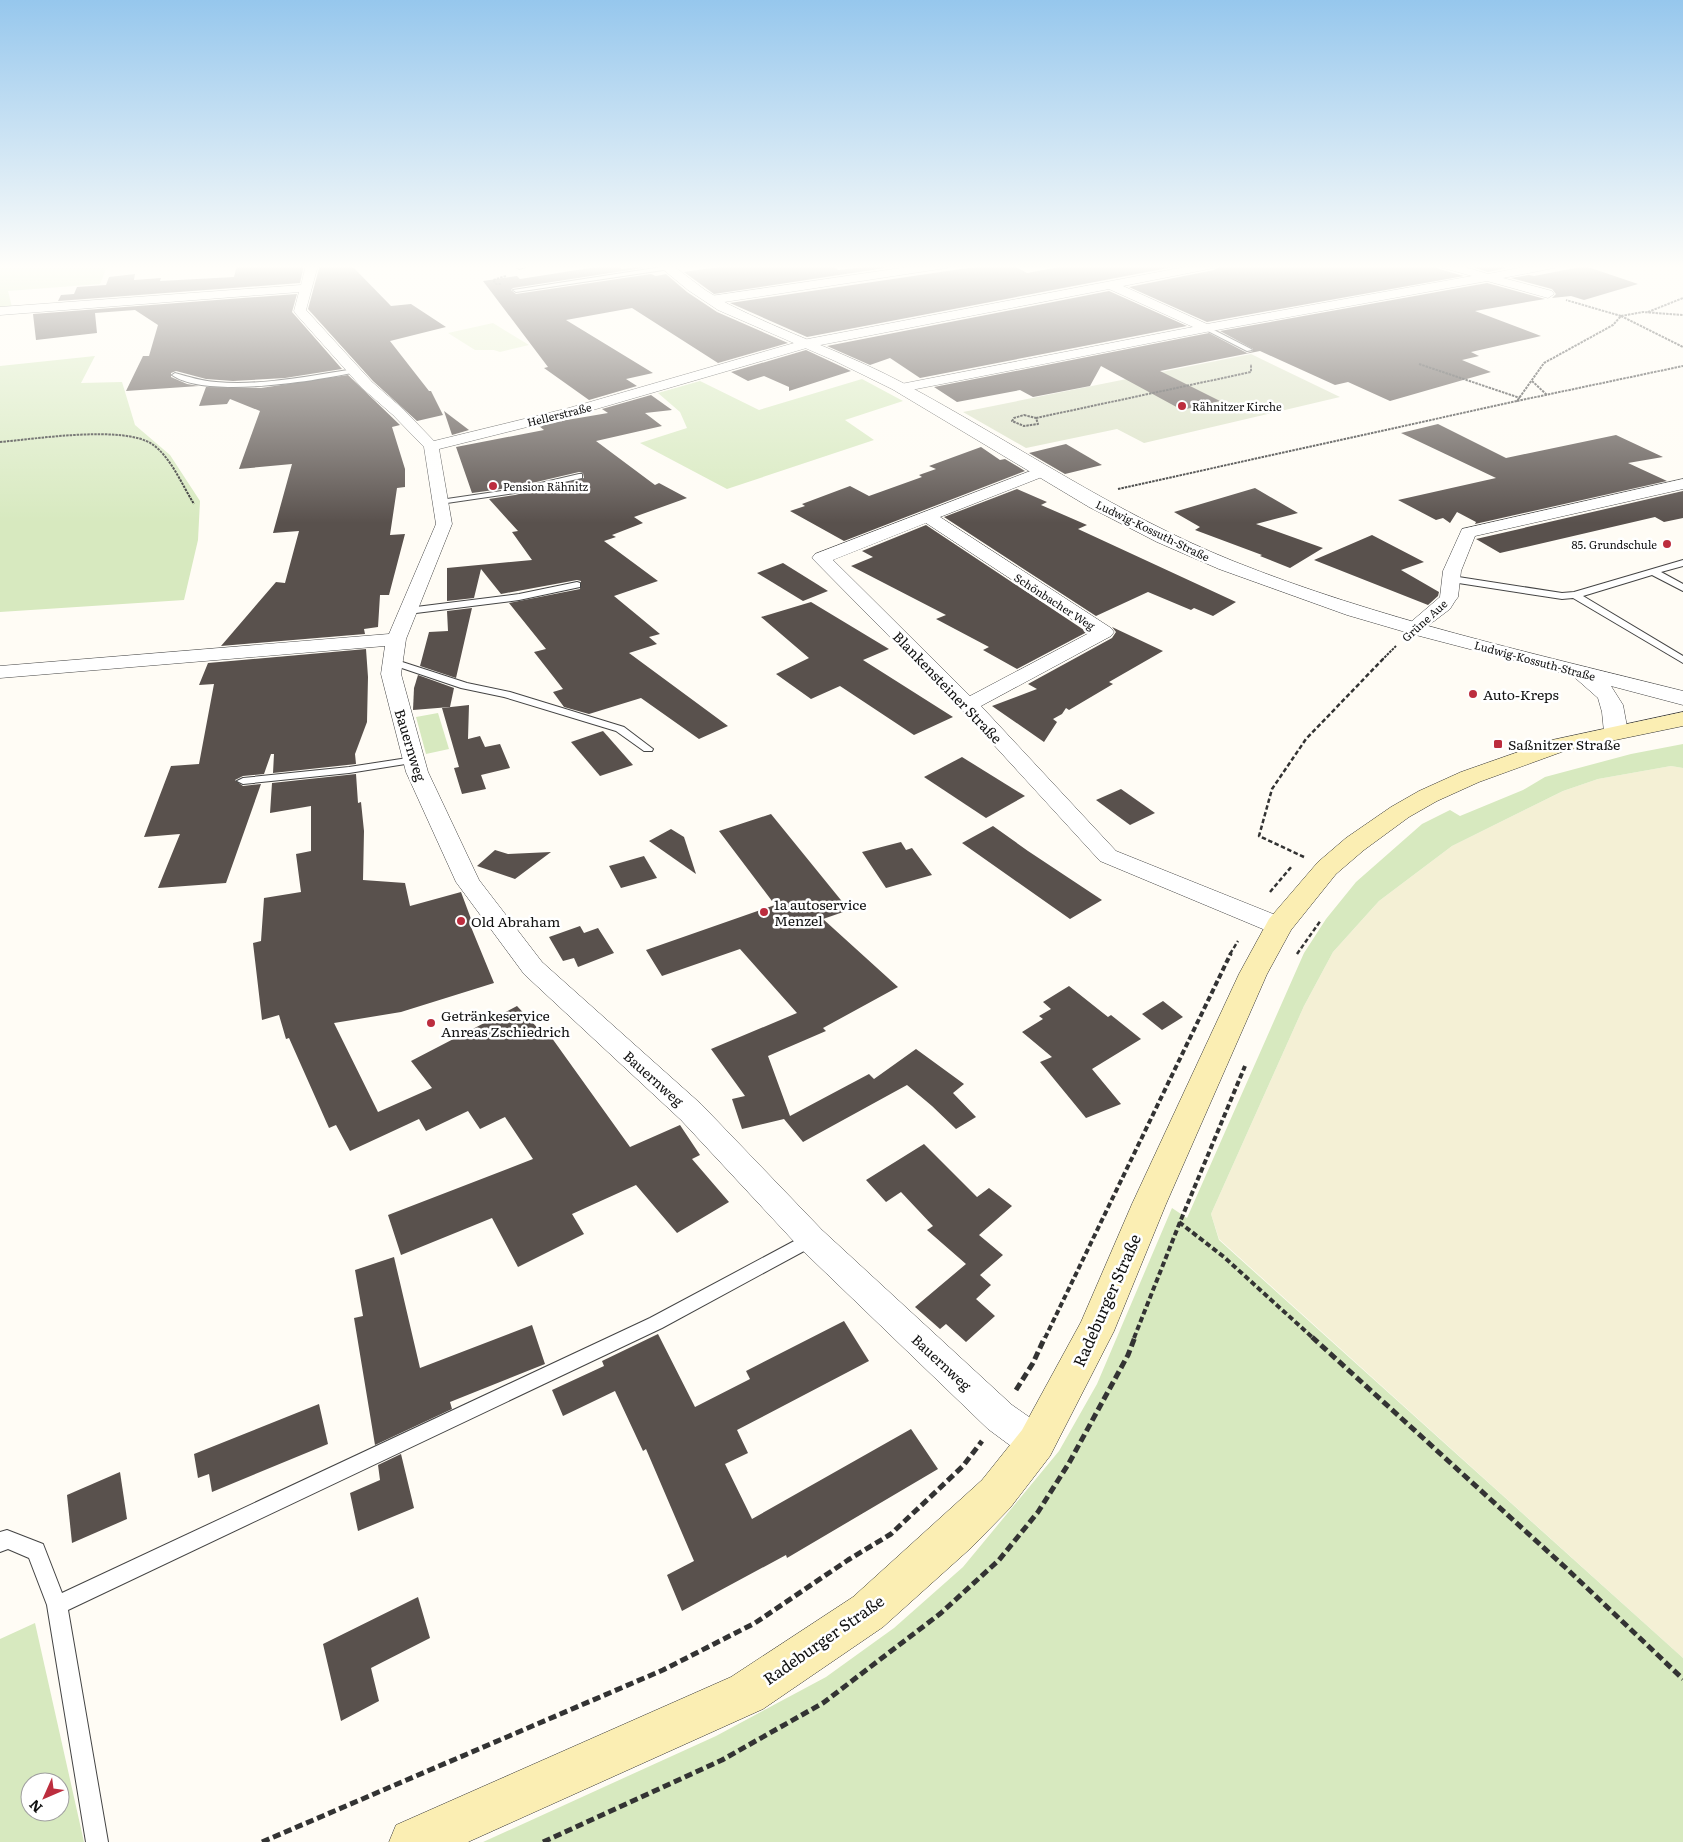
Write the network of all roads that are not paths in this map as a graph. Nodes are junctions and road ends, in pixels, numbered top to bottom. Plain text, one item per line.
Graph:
1 (336, 351) edge
2 (781, 351) edge
3 (824, 351) edge
4 (1089, 351) edge
5 (354, 371) junction
6 (175, 375) dead end
7 (901, 388) junction
8 (431, 446) junction
9 (1042, 472) junction
10 (579, 476) dead end
11 (1683, 484) edge
12 (440, 502) junction
13 (928, 517) junction
14 (1683, 563) edge
15 (1653, 572) junction
16 (1452, 579) junction
17 (577, 585) dead end
18 (1683, 588) edge
19 (1575, 595) junction
20 (408, 611) junction
21 (1414, 627) junction
22 (394, 651) junction
23 (1683, 660) edge
24 (1578, 671) junction
25 (0, 672) edge
26 (1683, 698) edge
27 (968, 705) junction
28 (1683, 719) edge
29 (1616, 732) junction
30 (648, 749) dead end
31 (414, 760) junction
32 (243, 781) dead end
33 (1279, 926) junction
34 (811, 1239) junction
35 (1052, 1453) junction
36 (0, 1543) edge
37 (57, 1605) junction
38 (97, 1842) edge
39 (412, 1842) edge

1 - 5 street
2 - 8 street, Hellerstraße
3 - 7 street, Ludwig-Kossuth-Straße
4 - 7 street
5 - 6 lane
5 - 8 street
7 - 9 street, Ludwig-Kossuth-Straße
8 - 12 street, Bauernweg
9 - 13 street, Blankensteiner Straße
9 - 21 street, Ludwig-Kossuth-Straße
10 - 12 lane
11 - 16 street, Grüne Aue
12 - 20 street, Bauernweg
13 - 27 street, Blankensteiner Straße
13 - 27 street, Schönbacher Weg
14 - 15 lane
15 - 18 lane
15 - 19 lane
16 - 19 lane
16 - 21 street, Grüne Aue
17 - 20 lane
19 - 23 lane
20 - 22 street, Bauernweg
21 - 24 street, Ludwig-Kossuth-Straße
22 - 25 street
22 - 30 lane
22 - 31 street, Bauernweg
24 - 26 street, Ludwig-Kossuth-Straße
24 - 29 street
27 - 33 street, Blankensteiner Straße
28 - 29 main road, Radeburger Straße
29 - 33 main road, Radeburger Straße
31 - 32 lane
31 - 34 street, Bauernweg
33 - 35 main road, Radeburger Straße
34 - 35 street, Bauernweg
34 - 37 lane
35 - 39 main road, Radeburger Straße
36 - 37 lane
37 - 38 lane

